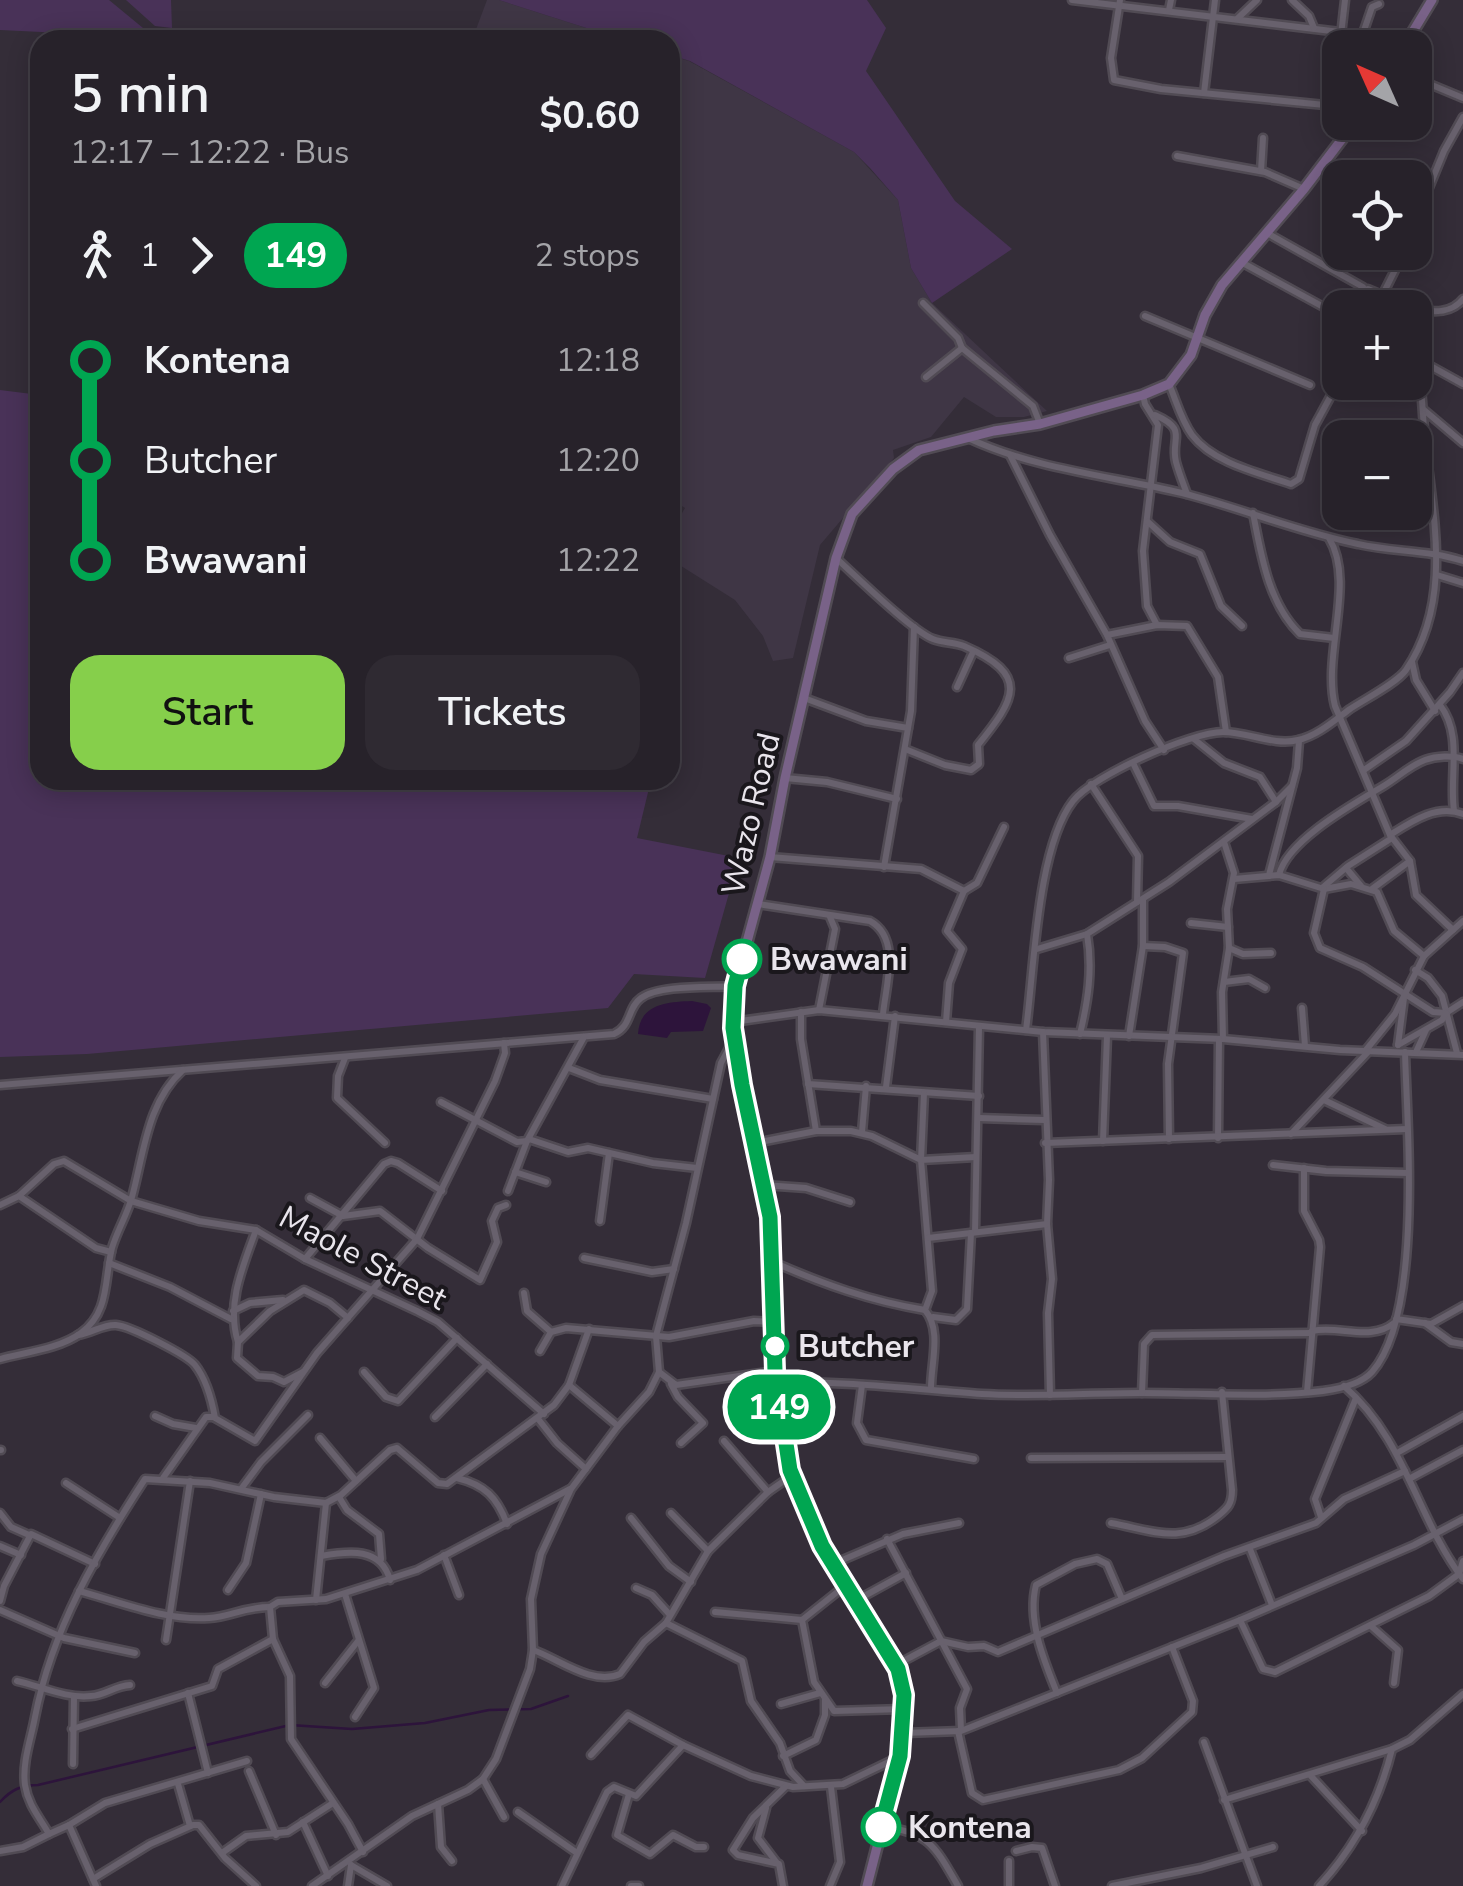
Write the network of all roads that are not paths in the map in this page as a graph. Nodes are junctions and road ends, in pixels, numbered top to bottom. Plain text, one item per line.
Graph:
1 (1072, 0) edge
2 (1170, 0) edge
3 (1215, 0) edge
4 (1257, 0) edge
5 (1292, 0) edge
6 (1345, 0) edge
7 (1432, 0) edge
8 (1119, 4) edge
9 (1379, 4) dead end
10 (1169, 10) junction
11 (1212, 16) junction
12 (1236, 20) junction
13 (1314, 28) junction
14 (1327, 30) edge
15 (1340, 30) edge
16 (1366, 30) edge
17 (1414, 30) edge
18 (1432, 85) edge
19 (1204, 93) junction
20 (1463, 98) edge
21 (1322, 105) edge
22 (1463, 117) edge
23 (1263, 138) dead end
24 (1343, 140) edge
25 (1177, 156) dead end
26 (1262, 171) junction
27 (1432, 180) edge
28 (1304, 189) junction
29 (1267, 233) junction
30 (1240, 262) junction
31 (1363, 287) junction
32 (1365, 290) edge
33 (1369, 290) edge
34 (1463, 298) edge
35 (922, 303) dead end
36 (1322, 306) edge
37 (1432, 311) edge
38 (1145, 316) dead end
39 (1196, 338) junction
40 (962, 348) junction
41 (1432, 367) edge
42 (926, 377) dead end
43 (1169, 384) junction
44 (1463, 384) edge
45 (1310, 385) dead end
46 (1143, 396) junction
47 (1329, 400) edge
48 (1422, 400) edge
49 (1424, 410) junction
50 (1154, 414) junction
51 (1040, 424) junction
52 (967, 438) junction
53 (1463, 443) edge
54 (1010, 456) junction
55 (1152, 486) junction
56 (1187, 494) junction
57 (1254, 513) junction
58 (1148, 521) junction
59 (1329, 537) junction
60 (1435, 552) junction
61 (836, 558) junction
62 (1463, 561) edge
63 (1437, 575) junction
64 (1463, 582) edge
65 (914, 626) junction
66 (1156, 626) junction
67 (1242, 626) dead end
68 (1107, 635) junction
69 (1334, 638) junction
70 (1110, 645) junction
71 (973, 651) junction
72 (1070, 658) dead end
73 (1412, 660) junction
74 (1463, 673) edge
75 (957, 687) dead end
76 (1450, 692) junction
77 (1460, 695) dead end
78 (804, 698) junction
79 (1437, 708) junction
80 (1339, 717) junction
81 (908, 728) junction
82 (1226, 732) junction
83 (1194, 739) junction
84 (1299, 740) junction
85 (905, 749) junction
86 (1164, 750) junction
87 (1453, 756) junction
88 (1463, 760) edge
89 (1133, 763) junction
90 (1364, 770) junction
91 (785, 778) junction
92 (1091, 784) junction
93 (1292, 786) junction
94 (1372, 792) junction
95 (898, 798) junction
96 (1276, 802) junction
97 (1459, 813) edge
98 (1252, 819) junction
99 (1004, 827) dead end
100 (1391, 836) junction
101 (1224, 842) junction
102 (770, 857) junction
103 (1410, 861) junction
104 (884, 868) junction
105 (1346, 868) junction
106 (1269, 875) junction
107 (1279, 875) junction
108 (1234, 879) junction
109 (1362, 886) junction
110 (1323, 889) junction
111 (1371, 890) junction
112 (964, 891) junction
113 (1140, 901) junction
114 (756, 904) junction
115 (829, 916) junction
116 (1191, 923) dead end
117 (1228, 927) junction
118 (1459, 928) edge
119 (1087, 934) junction
120 (1143, 946) junction
121 (1229, 948) junction
122 (1036, 949) junction
123 (1271, 953) dead end
124 (1424, 956) junction
125 (1414, 972) junction
126 (1224, 982) junction
127 (735, 986) junction
128 (1393, 986) junction
129 (1265, 988) dead end
130 (1404, 995) junction
131 (1463, 1002) edge
132 (1302, 1008) dead end
133 (819, 1010) junction
134 (801, 1012) junction
135 (1448, 1013) junction
136 (883, 1014) junction
137 (894, 1016) junction
138 (733, 1022) junction
139 (946, 1022) junction
140 (979, 1027) junction
141 (1427, 1029) junction
142 (1026, 1030) junction
143 (1043, 1032) junction
144 (1080, 1034) junction
145 (585, 1036) junction
146 (1108, 1036) junction
147 (1129, 1036) junction
148 (734, 1038) junction
149 (1172, 1038) junction
150 (1221, 1039) junction
151 (504, 1042) junction
152 (1305, 1046) junction
153 (1401, 1050) junction
154 (1367, 1051) junction
155 (1416, 1052) junction
156 (1460, 1054) edge
157 (345, 1058) junction
158 (330, 1059) junction
159 (570, 1068) junction
160 (184, 1070) junction
161 (338, 1076) junction
162 (808, 1084) junction
163 (0, 1085) edge
164 (866, 1086) junction
165 (886, 1087) junction
166 (924, 1092) junction
167 (979, 1096) junction
168 (713, 1098) junction
169 (1324, 1100) junction
170 (440, 1102) dead end
171 (979, 1118) junction
172 (477, 1120) junction
173 (1044, 1120) junction
174 (1385, 1129) junction
175 (1406, 1129) junction
176 (816, 1131) junction
177 (862, 1132) junction
178 (1290, 1135) junction
179 (1218, 1138) junction
180 (1169, 1139) junction
181 (528, 1140) junction
182 (1103, 1141) junction
183 (385, 1143) dead end
184 (755, 1143) junction
185 (1045, 1143) junction
186 (609, 1153) junction
187 (976, 1157) junction
188 (921, 1160) junction
189 (1273, 1164) dead end
190 (698, 1168) junction
191 (1304, 1168) junction
192 (515, 1172) junction
193 (1408, 1173) junction
194 (546, 1182) dead end
195 (764, 1185) junction
196 (442, 1191) junction
197 (508, 1192) dead end
198 (19, 1196) junction
199 (310, 1198) dead end
200 (131, 1201) junction
201 (850, 1202) dead end
202 (0, 1205) edge
203 (506, 1205) dead end
204 (339, 1216) junction
205 (600, 1221) dead end
206 (1047, 1224) junction
207 (256, 1230) junction
208 (973, 1232) junction
209 (928, 1238) junction
210 (417, 1240) junction
211 (111, 1252) junction
212 (584, 1258) dead end
213 (306, 1259) junction
214 (772, 1261) junction
215 (109, 1263) junction
216 (674, 1270) junction
217 (370, 1291) junction
218 (524, 1293) dead end
219 (284, 1300) junction
220 (1463, 1306) edge
221 (925, 1310) junction
222 (232, 1315) junction
223 (932, 1317) junction
224 (348, 1318) junction
225 (1395, 1321) junction
226 (774, 1322) junction
227 (1424, 1322) junction
228 (588, 1329) junction
229 (551, 1332) junction
230 (1311, 1332) junction
231 (78, 1335) junction
232 (656, 1336) junction
233 (456, 1338) junction
234 (238, 1342) junction
235 (1463, 1344) edge
236 (540, 1351) dead end
237 (0, 1359) edge
238 (487, 1364) junction
239 (306, 1370) junction
240 (364, 1372) dead end
241 (659, 1372) junction
242 (775, 1376) junction
243 (671, 1384) junction
244 (862, 1384) junction
245 (569, 1385) junction
246 (1344, 1386) junction
247 (931, 1388) junction
248 (1222, 1392) junction
249 (1307, 1392) junction
250 (1142, 1393) junction
251 (1050, 1395) junction
252 (1356, 1398) junction
253 (156, 1416) dead end
254 (308, 1416) dead end
255 (1463, 1416) edge
256 (434, 1417) dead end
257 (541, 1417) junction
258 (215, 1418) junction
259 (618, 1426) junction
260 (196, 1428) junction
261 (320, 1438) dead end
262 (724, 1441) dead end
263 (681, 1443) dead end
264 (1463, 1450) edge
265 (1397, 1454) junction
266 (1031, 1458) dead end
267 (1227, 1458) junction
268 (974, 1459) dead end
269 (586, 1469) junction
270 (1407, 1475) junction
271 (791, 1476) junction
272 (163, 1478) junction
273 (456, 1478) junction
274 (190, 1481) junction
275 (356, 1481) junction
276 (66, 1484) dead end
277 (240, 1489) junction
278 (572, 1489) junction
279 (768, 1492) junction
280 (261, 1494) junction
281 (339, 1497) junction
282 (326, 1503) junction
283 (0, 1513) edge
284 (671, 1513) dead end
285 (1322, 1517) junction
286 (120, 1518) junction
287 (630, 1518) dead end
288 (1463, 1519) edge
289 (959, 1523) dead end
290 (1111, 1523) dead end
291 (507, 1524) junction
292 (1436, 1532) junction
293 (29, 1535) junction
294 (887, 1539) junction
295 (0, 1546) edge
296 (1250, 1549) junction
297 (708, 1551) junction
298 (21, 1555) junction
299 (321, 1556) junction
300 (444, 1556) junction
301 (380, 1560) junction
302 (1463, 1561) edge
303 (95, 1564) junction
304 (833, 1564) junction
305 (906, 1572) junction
306 (1462, 1578) edge
307 (390, 1580) junction
308 (690, 1582) junction
309 (848, 1584) junction
310 (636, 1588) dead end
311 (228, 1590) dead end
312 (78, 1591) junction
313 (344, 1594) junction
314 (459, 1595) dead end
315 (1122, 1599) junction
316 (316, 1600) junction
317 (857, 1600) junction
318 (0, 1601) edge
319 (1272, 1605) junction
320 (270, 1607) junction
321 (0, 1610) edge
322 (716, 1612) dead end
323 (169, 1615) junction
324 (670, 1615) junction
325 (802, 1620) junction
326 (1240, 1620) junction
327 (666, 1623) junction
328 (1371, 1626) junction
329 (58, 1634) junction
330 (1039, 1636) junction
331 (273, 1639) junction
332 (166, 1640) dead end
333 (358, 1641) junction
334 (941, 1641) junction
335 (1172, 1647) junction
336 (533, 1650) junction
337 (134, 1653) dead end
338 (896, 1665) junction
339 (17, 1681) dead end
340 (1394, 1683) dead end
341 (325, 1684) dead end
342 (130, 1685) dead end
343 (42, 1686) junction
344 (188, 1693) junction
345 (1058, 1693) junction
346 (1463, 1694) edge
347 (74, 1697) junction
348 (822, 1697) junction
349 (1463, 1702) edge
350 (780, 1704) dead end
351 (1453, 1704) junction
352 (905, 1708) junction
353 (355, 1717) dead end
354 (72, 1728) junction
355 (959, 1731) junction
356 (904, 1732) junction
357 (1204, 1742) dead end
358 (682, 1745) junction
359 (1392, 1749) junction
360 (590, 1756) dead end
361 (783, 1756) junction
362 (900, 1756) junction
363 (247, 1760) dead end
364 (73, 1764) dead end
365 (249, 1771) dead end
366 (208, 1773) junction
367 (1310, 1775) junction
368 (482, 1780) junction
369 (178, 1784) junction
370 (786, 1786) junction
371 (832, 1787) junction
372 (806, 1788) junction
373 (628, 1794) junction
374 (1224, 1800) junction
375 (333, 1803) junction
376 (438, 1804) junction
377 (766, 1807) junction
378 (518, 1812) dead end
379 (504, 1817) dead end
380 (303, 1822) junction
381 (70, 1825) junction
382 (190, 1826) junction
383 (881, 1827) junction
384 (1362, 1832) junction
385 (49, 1834) junction
386 (276, 1835) junction
387 (704, 1847) dead end
388 (1273, 1847) dead end
389 (0, 1851) edge
390 (1016, 1851) dead end
391 (363, 1852) junction
392 (222, 1854) junction
393 (577, 1854) junction
394 (1245, 1857) junction
395 (452, 1861) dead end
396 (352, 1862) junction
397 (1008, 1862) dead end
398 (778, 1864) junction
399 (328, 1876) junction
400 (95, 1882) edge
401 (864, 1885) edge
402 (256, 1886) edge
403 (312, 1886) edge
404 (348, 1886) edge
405 (387, 1886) edge
406 (564, 1886) edge
407 (631, 1886) edge
408 (640, 1886) edge
409 (783, 1886) edge
410 (830, 1886) edge
411 (958, 1886) edge
412 (1010, 1886) edge
413 (1055, 1886) edge
414 (1112, 1886) edge
415 (1257, 1886) edge
416 (1319, 1886) edge

1 - 8 street
2 - 10 street
3 - 11 street
4 - 12 street
5 - 13 street
6 - 15 street
7 - 17 main road
8 - 10 street
8 - 19 street
9 - 16 street
10 - 11 street
11 - 12 street
11 - 19 street
12 - 13 street
13 - 14 street
18 - 20 street
19 - 21 street
22 - 27 street
23 - 26 street
24 - 28 main road
25 - 26 street
26 - 28 street
28 - 29 main road
29 - 30 main road
29 - 31 street
30 - 36 street
30 - 39 main road
31 - 32 street
31 - 33 street
34 - 37 street
35 - 40 street
38 - 39 street
39 - 43 main road
39 - 45 street
40 - 42 street
40 - 51 street
41 - 44 street
43 - 46 main road, Wazo Road
43 - 47 street
46 - 50 street
46 - 51 main road, Wazo Road
48 - 49 street
49 - 53 street
49 - 60 street
50 - 55 street
50 - 56 street
51 - 52 main road, Wazo Road
52 - 54 street
52 - 61 main road, Wazo Road
54 - 55 street
54 - 68 street
55 - 56 street
55 - 58 street
56 - 57 street
57 - 59 street
57 - 69 street
58 - 66 street
58 - 67 street
59 - 60 street
59 - 69 street
60 - 62 street
60 - 63 street
61 - 65 street
61 - 78 main road, Wazo Road
63 - 64 street
63 - 73 street
65 - 71 street
65 - 81 street
66 - 68 street
66 - 82 street
68 - 70 street
69 - 80 street
70 - 72 street
70 - 86 street
71 - 75 street
71 - 85 street
73 - 79 street
73 - 80 street
74 - 76 street
76 - 77 street
76 - 79 street
78 - 81 street
78 - 91 main road, Wazo Road
79 - 87 street
79 - 90 street
80 - 84 street
80 - 90 street
81 - 85 street
82 - 83 street
82 - 84 street
83 - 86 street
83 - 96 street
84 - 93 street
85 - 95 street
86 - 89 street
87 - 88 street
87 - 94 street
87 - 97 street
89 - 92 street
89 - 98 street
90 - 94 street
91 - 95 street
91 - 102 main road, Wazo Road
92 - 113 street
92 - 122 street
93 - 96 street
93 - 106 street
94 - 100 street
94 - 107 street
95 - 104 street
96 - 98 street
97 - 100 street
98 - 101 street
99 - 112 street
100 - 103 street
100 - 105 street
101 - 108 street
101 - 113 street
102 - 104 street
102 - 114 main road, Wazo Road
103 - 111 street
103 - 118 street
104 - 112 street
105 - 109 street
105 - 110 street
106 - 107 street
106 - 108 street
107 - 110 street
108 - 117 street
109 - 110 street
109 - 111 street
110 - 128 street
111 - 124 street
112 - 139 street
113 - 119 street
113 - 120 street
114 - 115 street
114 - 127 main road, Wazo Road
115 - 133 street
115 - 136 street
116 - 117 street
117 - 121 street
118 - 124 street
119 - 122 street
119 - 144 street
120 - 147 street
120 - 149 street
121 - 123 street
121 - 126 street
122 - 142 street
124 - 125 street
125 - 128 street
125 - 130 street
125 - 135 street
126 - 129 street
126 - 150 street
127 - 138 main road, Wazo Road
127 - 145 street
128 - 130 street
130 - 135 street
130 - 153 street
130 - 154 street
131 - 135 street
132 - 152 street
133 - 134 street
133 - 136 street
134 - 138 street
134 - 162 street
135 - 141 street
135 - 156 street
136 - 137 street
137 - 139 street
137 - 165 street
138 - 148 main road, Wazo Road
139 - 140 street
140 - 142 street
140 - 167 street
141 - 153 street
141 - 155 street
142 - 143 street
143 - 144 street
143 - 173 street
144 - 146 street
145 - 151 street
145 - 159 street
146 - 147 street
146 - 182 street
147 - 149 street
148 - 168 street
148 - 184 main road, Wazo Road
149 - 150 street
149 - 180 street
150 - 152 street
150 - 179 street
151 - 157 street
151 - 172 street
152 - 154 street
153 - 154 street
153 - 155 street
153 - 175 street
154 - 169 street
155 - 156 street
157 - 158 street
157 - 161 street
158 - 160 street
158 - 161 street
159 - 168 street
159 - 181 street
160 - 163 street
160 - 200 street
161 - 183 street
162 - 164 street
162 - 176 street
164 - 165 street
164 - 177 street
165 - 166 street
166 - 167 street
166 - 188 street
167 - 171 street
168 - 190 street
169 - 174 street
169 - 178 street
170 - 172 street
171 - 173 street
171 - 187 street
172 - 181 street
172 - 196 street
173 - 185 street
174 - 175 street
174 - 178 street
175 - 193 street
176 - 177 street
176 - 184 street
177 - 188 street
178 - 179 street
179 - 180 street
180 - 182 street
181 - 186 street
181 - 192 street
182 - 185 street
184 - 195 main road, Wazo Road
185 - 206 street
186 - 190 street
186 - 205 street
187 - 188 street
187 - 208 street
188 - 209 street
189 - 191 street
190 - 216 street
191 - 193 street
191 - 230 street
192 - 194 street
192 - 197 street
193 - 225 street
195 - 201 street
195 - 214 main road, Wazo Road
196 - 204 street
196 - 210 street
198 - 200 street, Maole Street
198 - 202 street
198 - 211 street
199 - 204 street
200 - 207 street, Maole Street
200 - 211 street
203 - 210 street
204 - 210 street
204 - 213 street
206 - 208 street
206 - 251 street
207 - 213 street, Maole Street
207 - 222 street
208 - 209 street
208 - 223 street
209 - 221 street
210 - 217 street
211 - 215 street
212 - 216 street
213 - 217 street, Maole Street
214 - 221 street
214 - 226 main road, Wazo Road
215 - 222 street
215 - 231 street
216 - 232 street
217 - 224 street
217 - 233 street, Maole Street
218 - 229 street
219 - 222 street
219 - 224 street
219 - 234 street
220 - 227 street
221 - 223 street
222 - 234 street
223 - 247 street
224 - 239 street
225 - 227 street
225 - 230 street
225 - 246 street
226 - 232 street
226 - 242 main road, Wazo Road
227 - 235 street
228 - 229 street
228 - 232 street
228 - 245 street
229 - 236 street
230 - 249 street
230 - 250 street
231 - 237 street
231 - 258 street
232 - 241 street
233 - 238 street, Maole Street
233 - 240 street
234 - 239 street
238 - 256 street
238 - 257 street, Maole Street
239 - 258 street
241 - 243 street
241 - 259 street
242 - 243 street
242 - 244 street
242 - 271 main road, Wazo Road
243 - 263 street
244 - 247 street
244 - 268 street
245 - 257 street
245 - 259 street
246 - 249 street
246 - 252 street
247 - 251 street
248 - 249 street
248 - 250 street
248 - 267 street
250 - 251 street
252 - 265 street
252 - 285 street
253 - 260 street
254 - 277 street
255 - 265 street
257 - 269 street, Maole Street
257 - 273 street
258 - 260 street
259 - 269 street
260 - 272 street
261 - 275 street
262 - 279 street
264 - 270 street
265 - 270 street
266 - 267 street
267 - 290 street
269 - 278 street
270 - 285 street
270 - 292 street
271 - 279 street
271 - 304 main road, Wazo Road
272 - 274 street
272 - 286 street
273 - 275 street
273 - 291 street
274 - 277 street
274 - 323 street
275 - 281 street
276 - 286 street
277 - 280 street
278 - 291 street
278 - 336 street
279 - 297 street
280 - 282 street
280 - 311 street
281 - 282 street
281 - 301 street
282 - 299 street
283 - 293 street
284 - 297 street
285 - 296 street
286 - 303 street
287 - 308 street
288 - 292 street
289 - 294 street
291 - 300 street
292 - 306 street
292 - 319 street
293 - 298 street
293 - 303 street
294 - 304 street
294 - 305 street
295 - 298 street
296 - 315 street
296 - 319 street
297 - 308 street
298 - 318 street
299 - 301 street
299 - 316 street
300 - 307 street
300 - 314 street
301 - 307 street
302 - 306 street
303 - 312 street
304 - 309 main road, Wazo Road
305 - 317 street
305 - 334 street
306 - 328 street
307 - 313 street
308 - 324 street
309 - 317 main road, Wazo Road
309 - 325 street
310 - 324 street
312 - 323 street
312 - 329 street
313 - 316 street
313 - 333 street
315 - 330 street
315 - 330 street
316 - 320 street
317 - 338 main road, Wazo Road
319 - 326 street
320 - 323 street
320 - 331 street
321 - 329 street
322 - 325 street
323 - 332 street
324 - 327 street
325 - 348 street
326 - 328 street
326 - 335 street
327 - 336 street
327 - 361 street
328 - 340 street
329 - 337 street
329 - 343 street
330 - 334 street
330 - 345 street
331 - 344 street
331 - 375 street
333 - 341 street
333 - 353 street
334 - 338 street
334 - 355 street
335 - 345 street
335 - 355 street
336 - 368 street
338 - 352 main road, Wazo Road
339 - 343 street
342 - 347 street
343 - 347 street
343 - 385 street
344 - 354 street
344 - 366 street
345 - 355 street
346 - 351 street
347 - 354 street
348 - 350 street
348 - 352 street
348 - 361 street
349 - 351 street
351 - 359 street
352 - 356 main road, Wazo Road
354 - 364 street
355 - 356 street
356 - 362 main road, Wazo Road
357 - 374 street
358 - 360 street
358 - 370 street
358 - 373 street
359 - 367 street
359 - 384 street
361 - 372 street
362 - 371 street
362 - 383 main road, Wazo Road
363 - 366 street
365 - 386 street
366 - 369 street
367 - 374 street
367 - 384 street
368 - 376 street
368 - 379 street
369 - 381 street
369 - 382 street
370 - 372 street
370 - 377 street
371 - 372 street
371 - 410 street
373 - 387 street
373 - 393 street
374 - 394 street
375 - 380 street
375 - 391 street
376 - 391 street
376 - 395 street
377 - 398 street
377 - 398 street
378 - 393 street
380 - 386 street
380 - 399 street
381 - 385 street
381 - 400 street
382 - 392 street
382 - 400 street
383 - 401 main road, Wazo Road
383 - 411 street
384 - 416 street
385 - 389 street
386 - 392 street
388 - 394 street
390 - 413 street
391 - 396 street
392 - 402 street
393 - 406 street
394 - 414 street
394 - 415 street
396 - 399 street
396 - 404 street
396 - 405 street
397 - 412 street
398 - 409 street
399 - 403 street
407 - 408 street

